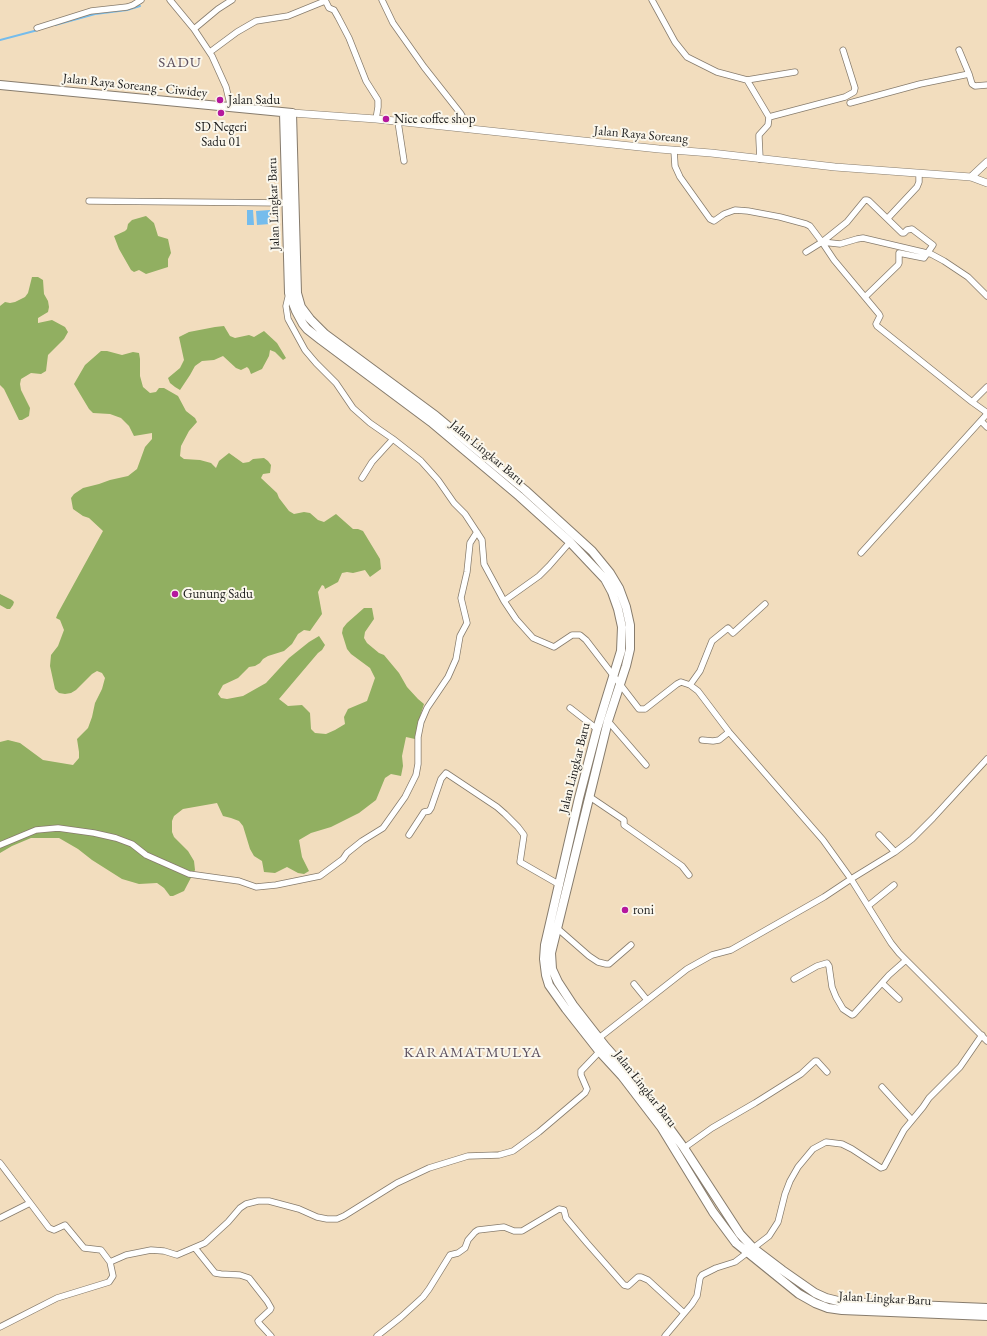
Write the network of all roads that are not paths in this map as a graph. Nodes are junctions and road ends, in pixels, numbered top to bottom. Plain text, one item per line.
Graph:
1 (141, 0) edge
2 (170, 0) edge
3 (232, 0) edge
4 (325, 0) edge
5 (382, 0) edge
6 (652, 0) edge
7 (37, 28) dead end
8 (194, 29) junction
9 (843, 50) dead end
10 (959, 50) dead end
11 (210, 52) junction
12 (796, 72) dead end
13 (969, 74) junction
14 (747, 80) junction
15 (0, 85) edge
16 (987, 85) edge
17 (850, 103) dead end
18 (231, 108) junction
19 (284, 113) junction
20 (292, 113) junction
21 (769, 117) junction
22 (376, 119) junction
23 (398, 122) junction
24 (469, 129) junction
25 (674, 150) junction
26 (760, 159) junction
27 (404, 161) dead end
28 (987, 162) edge
29 (919, 174) junction
30 (971, 178) junction
31 (987, 183) edge
32 (89, 201) dead end
33 (286, 203) junction
34 (888, 218) junction
35 (824, 241) junction
36 (806, 252) dead end
37 (926, 254) junction
38 (289, 293) junction
39 (987, 296) edge
40 (865, 297) junction
41 (987, 387) edge
42 (972, 402) junction
43 (981, 421) junction
44 (987, 427) edge
45 (394, 439) junction
46 (362, 478) dead end
47 (477, 532) junction
48 (570, 542) junction
49 (861, 553) dead end
50 (504, 601) junction
51 (765, 604) dead end
52 (614, 676) junction
53 (619, 685) junction
54 (690, 685) junction
55 (570, 708) dead end
56 (608, 721) junction
57 (597, 729) junction
58 (729, 732) junction
59 (702, 740) dead end
60 (987, 759) edge
61 (646, 765) dead end
62 (590, 797) junction
63 (409, 835) dead end
64 (879, 835) dead end
65 (0, 845) edge
66 (894, 852) junction
67 (689, 874) dead end
68 (851, 879) junction
69 (560, 885) junction
70 (894, 885) dead end
71 (868, 906) junction
72 (557, 928) junction
73 (630, 945) dead end
74 (906, 960) junction
75 (794, 979) dead end
76 (882, 983) junction
77 (634, 984) dead end
78 (899, 999) dead end
79 (647, 1000) junction
80 (982, 1035) junction
81 (599, 1038) junction
82 (987, 1041) edge
83 (602, 1049) junction
84 (827, 1072) dead end
85 (882, 1087) dead end
86 (912, 1120) junction
87 (684, 1148) junction
88 (0, 1163) edge
89 (30, 1202) junction
90 (0, 1218) edge
91 (195, 1248) junction
92 (750, 1250) junction
93 (110, 1262) junction
94 (987, 1308) edge
95 (684, 1313) junction
96 (987, 1316) edge
97 (0, 1327) edge
98 (271, 1336) edge
99 (377, 1336) edge
100 (665, 1336) edge

1 - 7 street
2 - 8 street
3 - 8 street
4 - 11 street
4 - 22 street
5 - 24 street
6 - 14 street
8 - 11 street
9 - 21 street
10 - 13 street
11 - 18 street
12 - 14 street
13 - 16 street
13 - 17 street
14 - 21 street
15 - 18 highway, Jalan Raya Soreang - Ciwidey
18 - 19 highway, Jalan Raya Soreang - Ciwidey
19 - 20 highway, Jalan Raya Soreang - Ciwidey
19 - 33 highway, Jalan Lingkar Baru
20 - 22 main road, Jalan Raya Soreang
20 - 53 highway, Jalan Lingkar Baru
21 - 26 street
22 - 23 main road, Jalan Raya Soreang
23 - 24 main road, Jalan Raya Soreang
23 - 27 street
24 - 25 main road, Jalan Raya Soreang
25 - 26 main road, Jalan Raya Soreang
25 - 35 street
26 - 29 main road, Jalan Raya Soreang
28 - 30 main road
29 - 30 main road, Jalan Raya Soreang
29 - 34 street
30 - 31 main road, Jalan Raya Soreang
32 - 33 street
33 - 38 highway, Jalan Lingkar Baru
34 - 35 street
34 - 37 street
35 - 36 street
35 - 37 street
35 - 40 street
37 - 39 street
37 - 40 street
38 - 45 street
38 - 48 highway, Jalan Lingkar Baru
40 - 42 street
41 - 42 street
42 - 43 street
43 - 44 street
43 - 49 street
45 - 46 street
45 - 47 street
47 - 50 street
47 - 65 street
48 - 50 street
48 - 52 highway, Jalan Lingkar Baru
50 - 52 street
51 - 54 street
52 - 53 street
52 - 57 highway, Jalan Lingkar Baru
53 - 54 street
53 - 56 highway, Jalan Lingkar Baru
54 - 58 street
55 - 57 street
56 - 61 street
56 - 62 highway, Jalan Lingkar Baru
57 - 69 highway, Jalan Lingkar Baru
58 - 59 street
58 - 68 street
60 - 66 street
62 - 67 street
62 - 72 highway, Jalan Lingkar Baru
63 - 69 street
64 - 66 street
66 - 68 street
68 - 71 street
68 - 79 street
69 - 83 highway, Jalan Lingkar Baru
70 - 71 street
71 - 74 street
72 - 73 street
72 - 81 highway, Jalan Lingkar Baru
74 - 76 street
74 - 80 street
75 - 76 street
76 - 78 street
77 - 79 street
79 - 81 street
80 - 82 street
80 - 86 street
81 - 83 highway, Jalan Lingkar Baru
83 - 87 highway, Jalan Lingkar Baru
83 - 91 street
83 - 92 highway, Jalan Lingkar Baru
84 - 87 street
85 - 86 street
86 - 92 street
87 - 92 highway, Jalan Lingkar Baru
88 - 89 street
89 - 90 street
89 - 93 street
91 - 93 street
91 - 98 street
92 - 94 highway, Jalan Lingkar Baru
92 - 95 street
92 - 96 highway, Jalan Lingkar Baru
93 - 97 street
95 - 99 street
95 - 100 street

